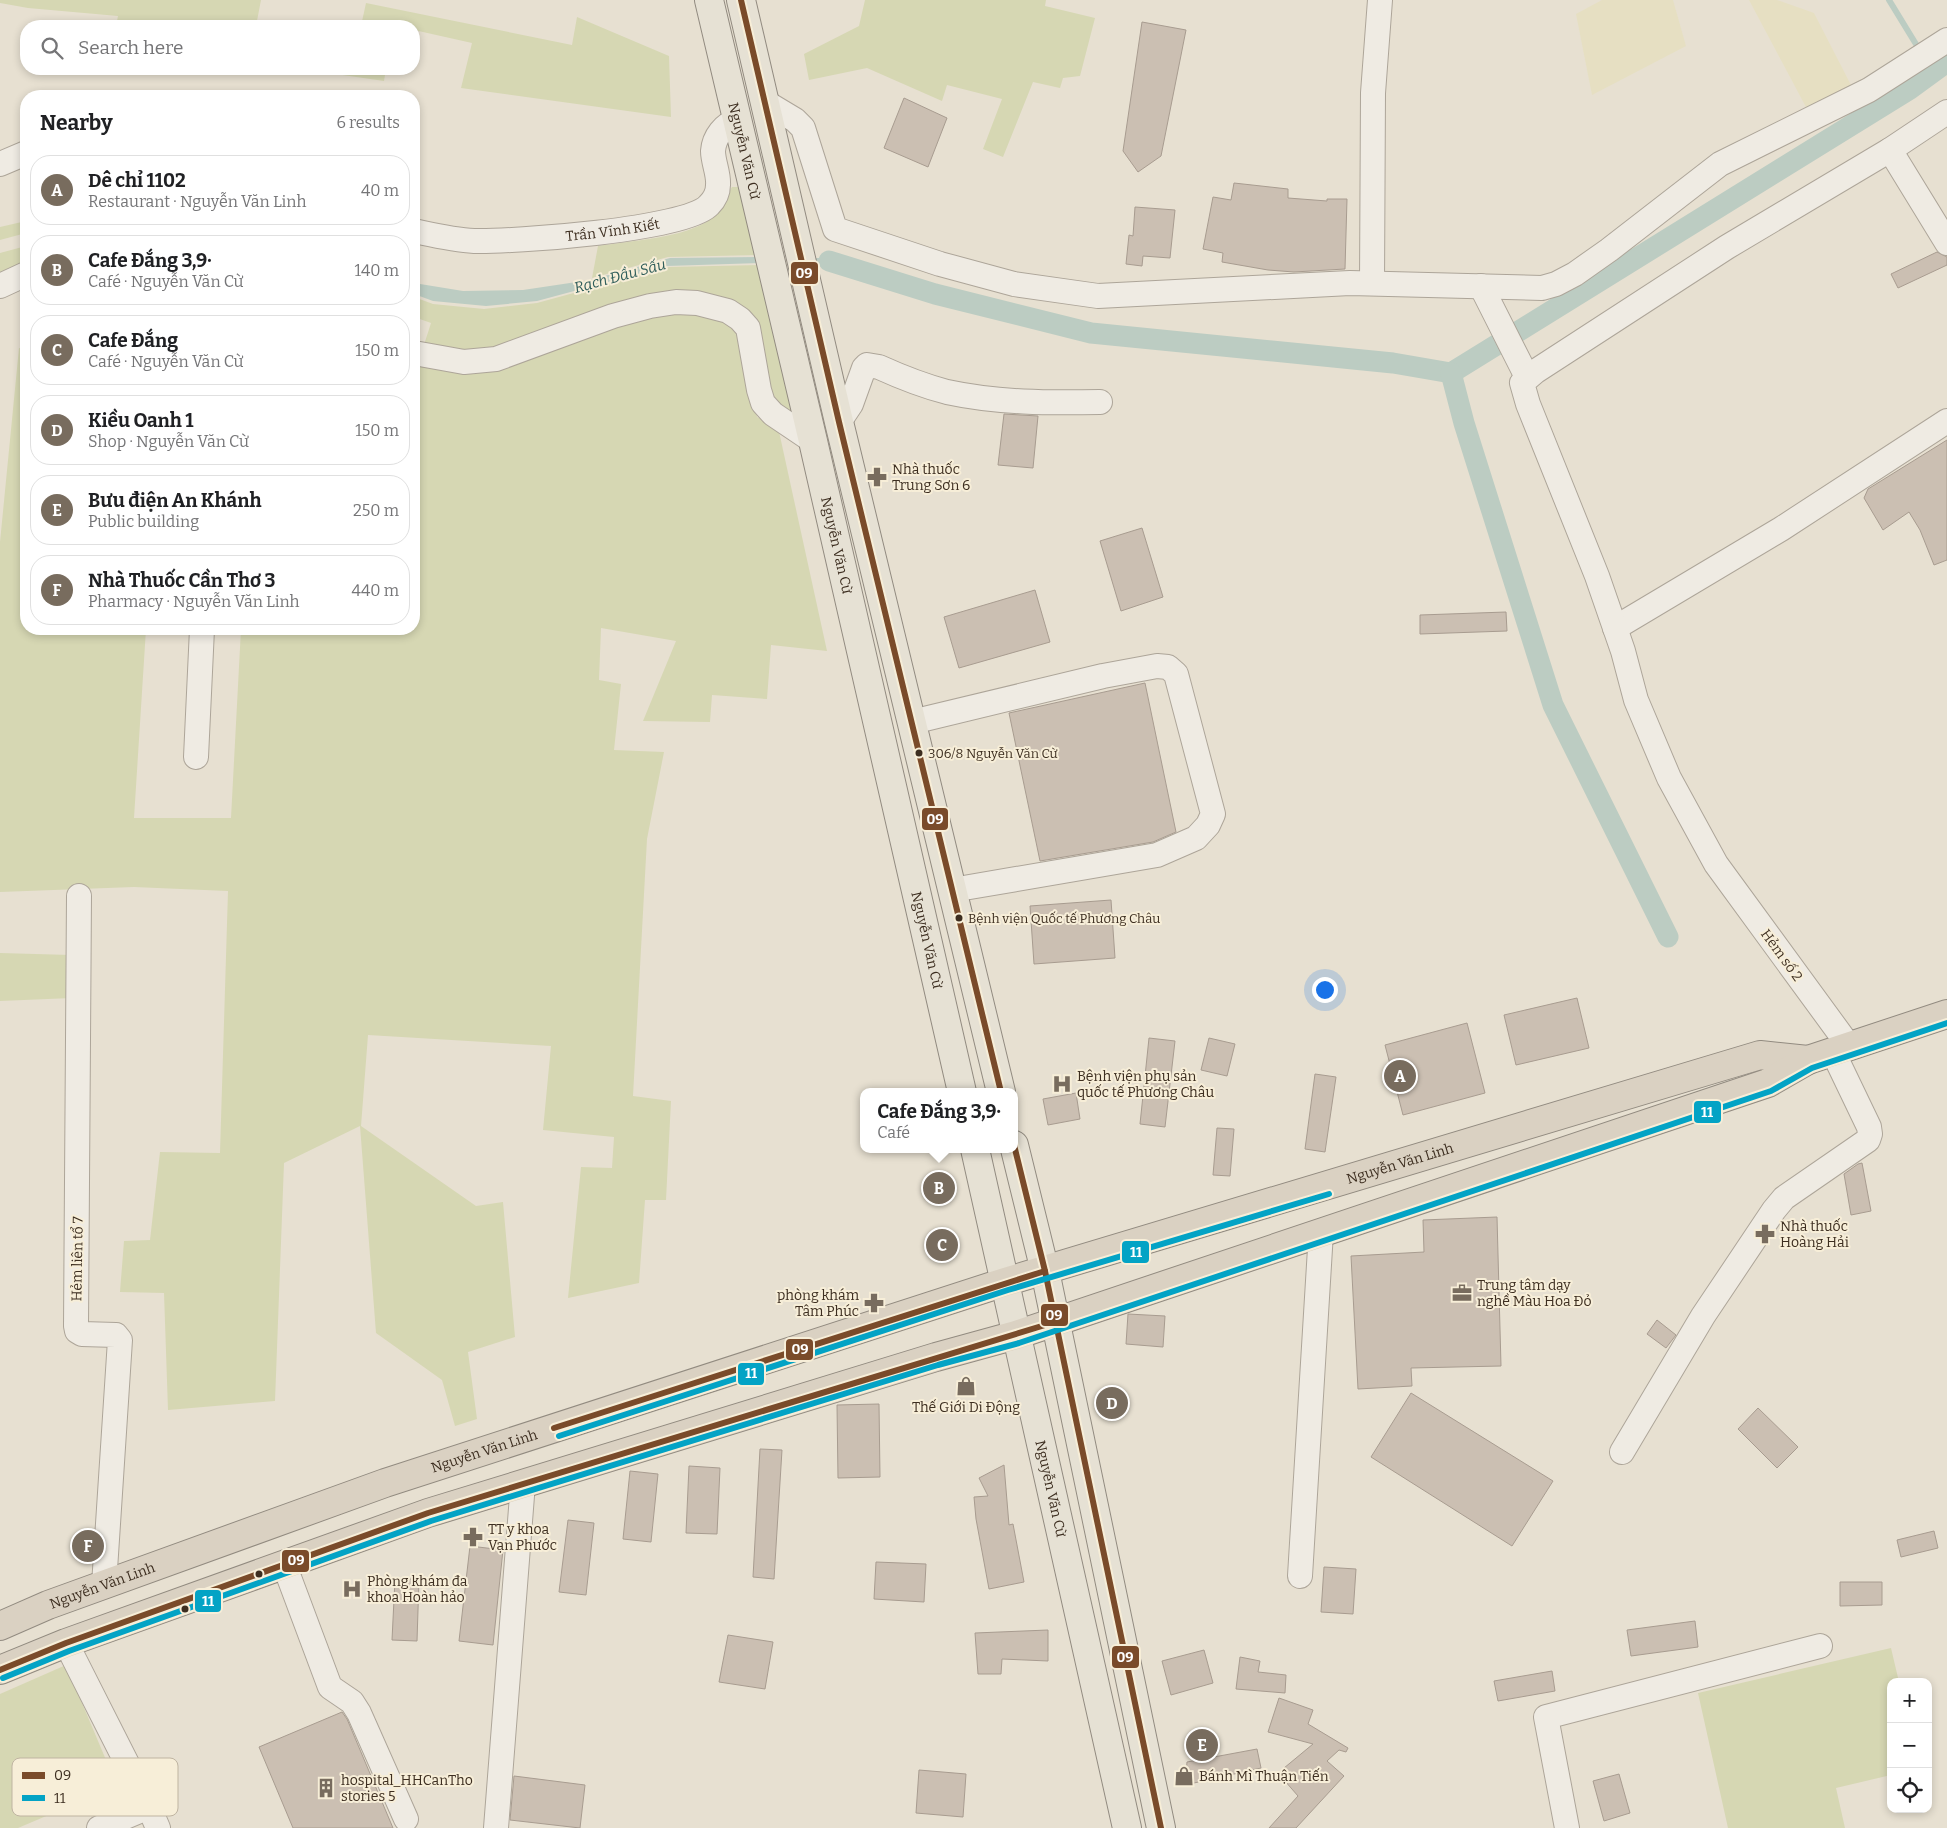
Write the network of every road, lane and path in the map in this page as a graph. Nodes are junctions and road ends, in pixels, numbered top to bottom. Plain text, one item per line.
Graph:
1 (710, 0) edge
2 (741, 0) edge
3 (1380, 0) edge
4 (1947, 40) edge
5 (765, 102) junction
6 (1947, 112) edge
7 (737, 121) junction
8 (1890, 150) junction
9 (20, 156) edge
10 (0, 164) edge
11 (719, 184) junction
12 (752, 184) junction
13 (420, 232) edge
14 (1947, 243) edge
15 (20, 277) edge
16 (1372, 283) junction
17 (0, 286) edge
18 (1481, 286) junction
19 (422, 355) edge
20 (1524, 371) junction
21 (1100, 402) dead end
22 (1947, 421) edge
23 (839, 422) junction
24 (813, 441) junction
25 (880, 591) junction
26 (849, 599) junction
27 (1615, 628) junction
28 (202, 635) edge
29 (912, 722) junction
30 (196, 757) dead end
31 (952, 890) junction
32 (79, 896) dead end
33 (1947, 1014) edge
34 (1830, 1053) junction
35 (961, 1088) edge
36 (1000, 1088) edge
37 (976, 1153) edge
38 (1016, 1153) edge
39 (1321, 1232) junction
40 (1044, 1271) junction
41 (1005, 1282) junction
42 (1055, 1322) junction
43 (1016, 1335) junction
44 (1622, 1452) dead end
45 (523, 1483) junction
46 (284, 1564) junction
47 (1300, 1576) dead end
48 (104, 1585) junction
49 (48, 1605) junction
50 (0, 1626) edge
51 (66, 1643) junction
52 (1820, 1646) dead end
53 (0, 1670) edge
54 (124, 1758) edge
55 (154, 1817) edge
56 (406, 1819) dead end
57 (99, 1828) edge
58 (496, 1828) edge
59 (1127, 1828) edge
60 (1161, 1828) edge
61 (1568, 1828) edge

1 - 7 main road, Nguyễn Văn Cừ
2 - 5 main road
3 - 16 street
4 - 18 street
5 - 16 street
5 - 23 main road
6 - 8 street
7 - 11 street
7 - 12 main road, Nguyễn Văn Cừ
8 - 14 street
8 - 20 street
9 - 10 street
11 - 12 street
11 - 13 street, Trần Vĩnh Kiết
12 - 24 main road, Nguyễn Văn Cừ
15 - 17 street
16 - 18 street
18 - 20 street
19 - 24 street
20 - 27 street, Hẻm số 2
21 - 23 street
22 - 27 street
23 - 25 main road
24 - 26 main road, Nguyễn Văn Cừ
25 - 26 main road
25 - 29 main road
26 - 35 main road, Nguyễn Văn Cừ
27 - 34 street, Hẻm số 2
28 - 30 street
29 - 31 main road
29 - 31 street
31 - 36 main road
32 - 48 street, Hẻm liên tổ 7
33 - 34 highway, Nguyễn Văn Linh
34 - 39 highway, Nguyễn Văn Linh
34 - 40 highway, Nguyễn Văn Linh
34 - 44 street, Hẻm số 2
37 - 41 main road, Nguyễn Văn Cừ
38 - 40 main road
39 - 42 highway, Nguyễn Văn Linh
39 - 47 street
40 - 41 highway, Nguyễn Văn Linh
40 - 42 main road
41 - 43 main road, Nguyễn Văn Cừ
41 - 48 highway, Nguyễn Văn Linh
42 - 43 highway, Nguyễn Văn Linh
42 - 60 main road
43 - 45 highway, Nguyễn Văn Linh
43 - 59 main road, Nguyễn Văn Cừ
45 - 46 highway, Nguyễn Văn Linh
45 - 58 street
46 - 51 highway, Nguyễn Văn Linh
46 - 56 street
48 - 49 highway, Nguyễn Văn Linh
49 - 50 highway, Nguyễn Văn Linh
49 - 51 highway
51 - 53 highway, Nguyễn Văn Linh
51 - 54 street
52 - 61 street
55 - 57 street

